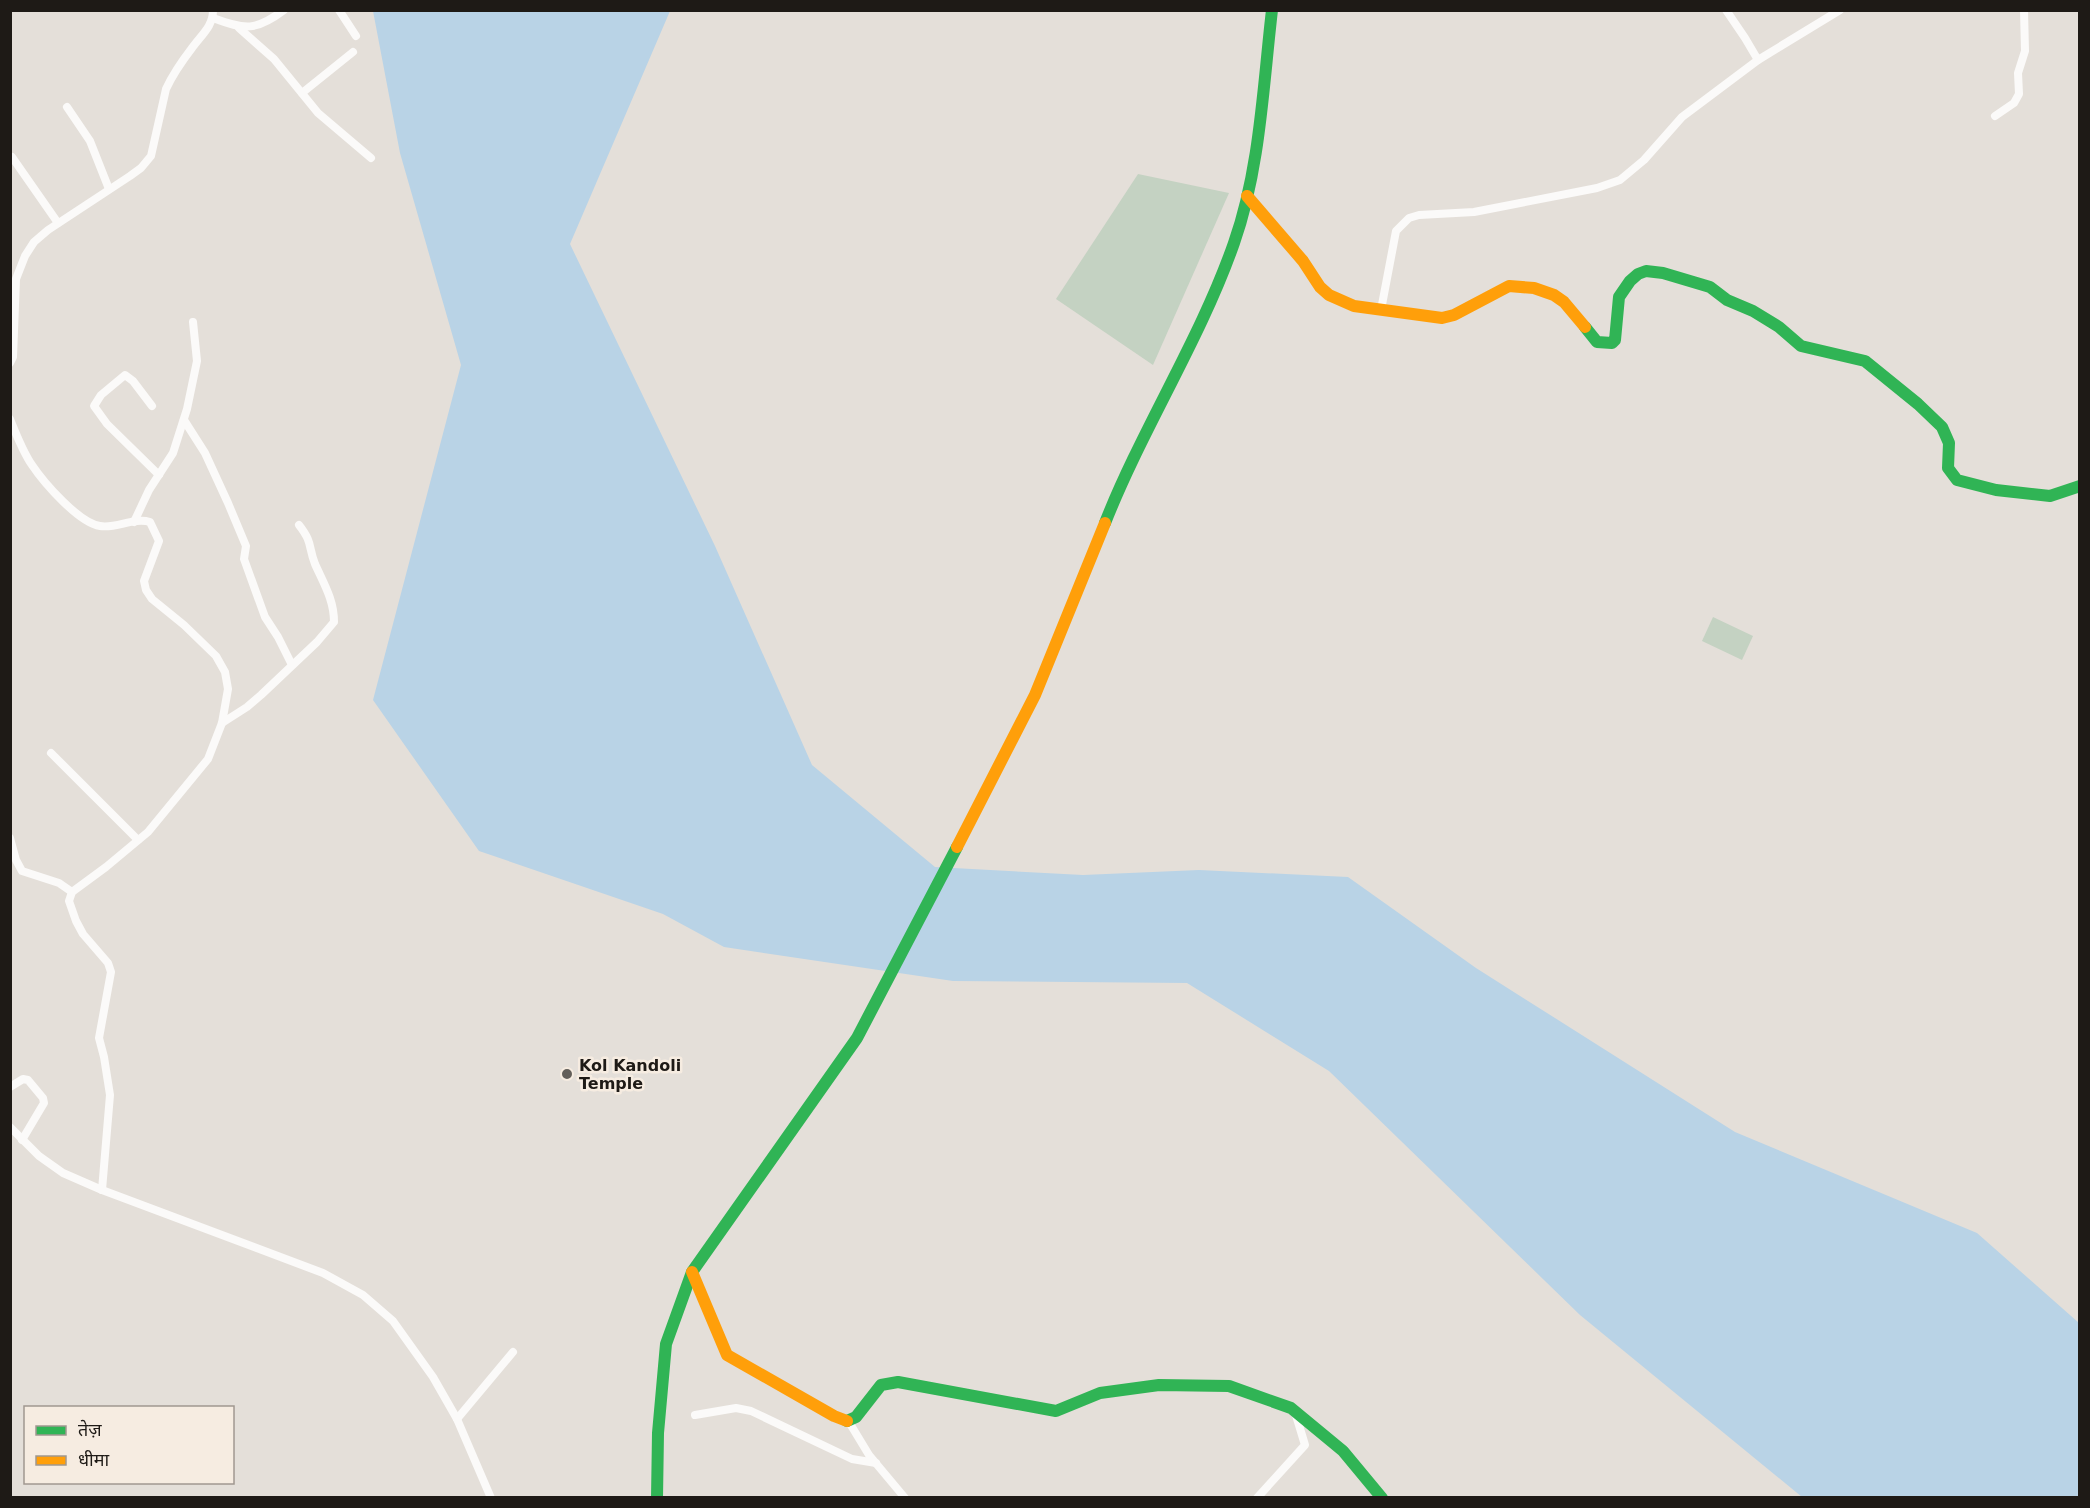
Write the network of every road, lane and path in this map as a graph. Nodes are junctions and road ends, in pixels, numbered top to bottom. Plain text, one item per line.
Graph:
1 (285, 10) edge
2 (339, 10) edge
3 (1272, 10) edge
4 (1726, 10) edge
5 (1840, 10) edge
6 (2024, 10) edge
7 (213, 14) edge
8 (239, 28) junction
9 (356, 36) dead end
10 (353, 52) dead end
11 (1758, 60) junction
12 (302, 93) junction
13 (66, 107) dead end
14 (1995, 116) dead end
15 (12, 158) dead end
16 (371, 158) dead end
17 (109, 189) junction
18 (1247, 196) junction
19 (58, 224) junction
20 (1381, 310) junction
21 (193, 322) dead end
22 (10, 363) edge
23 (152, 406) dead end
24 (10, 419) edge
25 (184, 420) junction
26 (159, 475) junction
27 (2079, 486) edge
28 (134, 522) junction
29 (299, 525) dead end
30 (292, 665) junction
31 (222, 723) junction
32 (51, 753) dead end
33 (10, 838) edge
34 (138, 840) junction
35 (72, 892) junction
36 (10, 1087) edge
37 (10, 1126) edge
38 (22, 1140) junction
39 (102, 1190) junction
40 (692, 1272) junction
41 (513, 1352) dead end
42 (1295, 1411) junction
43 (695, 1415) dead end
44 (457, 1419) junction
45 (849, 1422) junction
46 (876, 1463) junction
47 (491, 1497) edge
48 (657, 1497) edge
49 (904, 1497) edge
50 (1257, 1497) edge
51 (1382, 1497) edge

1 - 8 street
2 - 9 street
3 - 18 main road
4 - 11 street
5 - 11 street
6 - 14 street
7 - 8 street
7 - 17 street
8 - 12 street
10 - 12 street
11 - 20 street
12 - 16 street
13 - 17 street
15 - 19 street
17 - 19 street
18 - 20 main road
18 - 40 main road
19 - 22 street
20 - 27 main road
21 - 25 street
23 - 26 street
24 - 28 street
25 - 26 street
25 - 30 street
26 - 28 street
28 - 31 street
29 - 30 street
30 - 31 street
31 - 34 street
32 - 34 street
33 - 35 street
34 - 35 street
35 - 39 street
36 - 38 street
37 - 38 street
38 - 39 street
39 - 44 street
40 - 45 main road
40 - 48 main road
41 - 44 street
42 - 45 main road
42 - 50 street
42 - 51 main road
43 - 46 street
44 - 47 street
45 - 46 street
46 - 49 street

